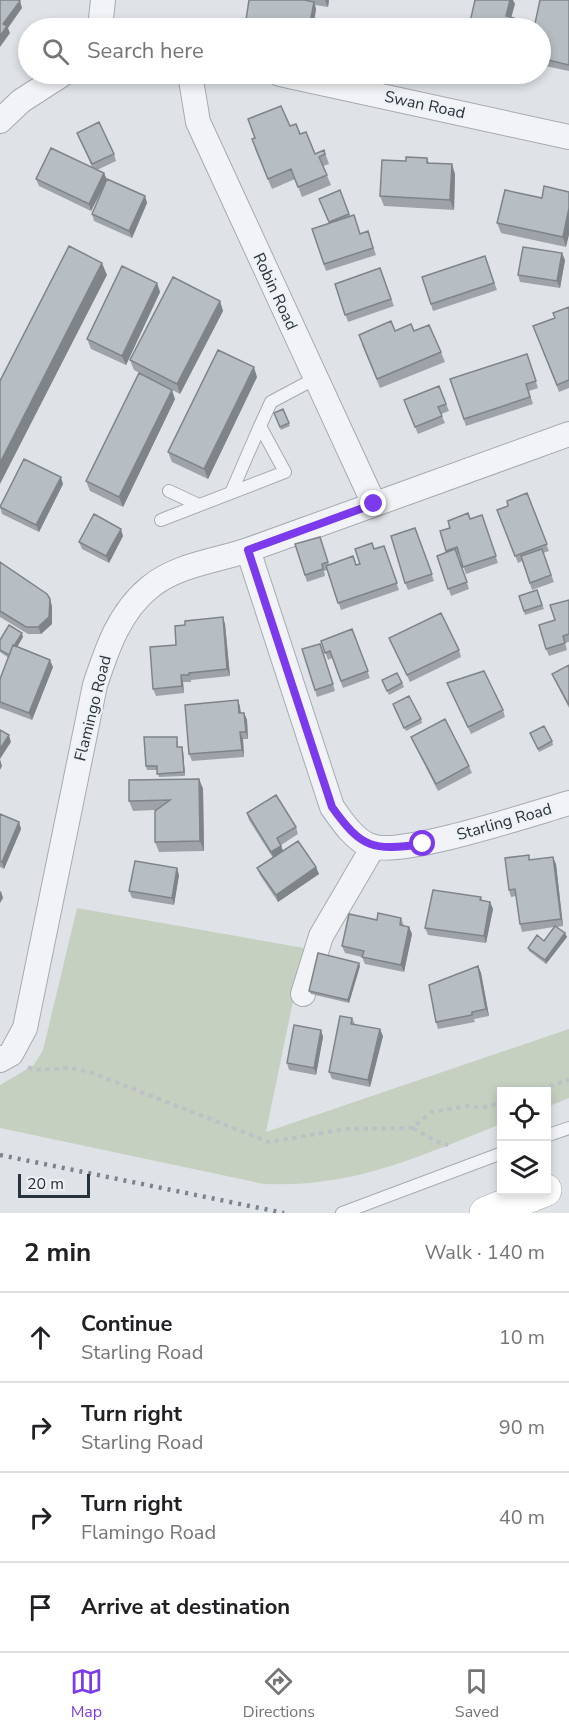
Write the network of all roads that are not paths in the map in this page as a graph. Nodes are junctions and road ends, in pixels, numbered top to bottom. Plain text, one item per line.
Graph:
1 (103, 0) edge
2 (101, 18) edge
3 (47, 84) edge
4 (192, 84) edge
5 (326, 84) edge
6 (0, 121) edge
7 (569, 137) edge
8 (316, 378) junction
9 (260, 426) junction
10 (569, 434) edge
11 (169, 491) dead end
12 (231, 493) junction
13 (374, 504) junction
14 (199, 505) junction
15 (161, 520) dead end
16 (248, 550) junction
17 (569, 803) edge
18 (373, 847) junction
19 (303, 994) dead end
20 (3, 1058) edge
21 (569, 1128) edge
22 (551, 1134) edge
23 (497, 1155) edge
24 (569, 1181) edge
25 (551, 1188) edge
26 (533, 1195) edge
27 (491, 1211) edge
28 (342, 1213) edge

1 - 2 street
3 - 6 street
4 - 8 street, Robin Road
5 - 7 street, Swan Road
8 - 9 lane
8 - 13 street, Robin Road
9 - 12 lane
9 - 12 lane
10 - 13 street, Flamingo Road
11 - 14 lane
12 - 14 lane
13 - 16 street, Flamingo Road
14 - 15 lane
16 - 18 street
16 - 20 street, Flamingo Road
17 - 18 street, Starling Road
18 - 19 street
21 - 22 lane
23 - 28 lane
24 - 25 main road
26 - 27 main road

